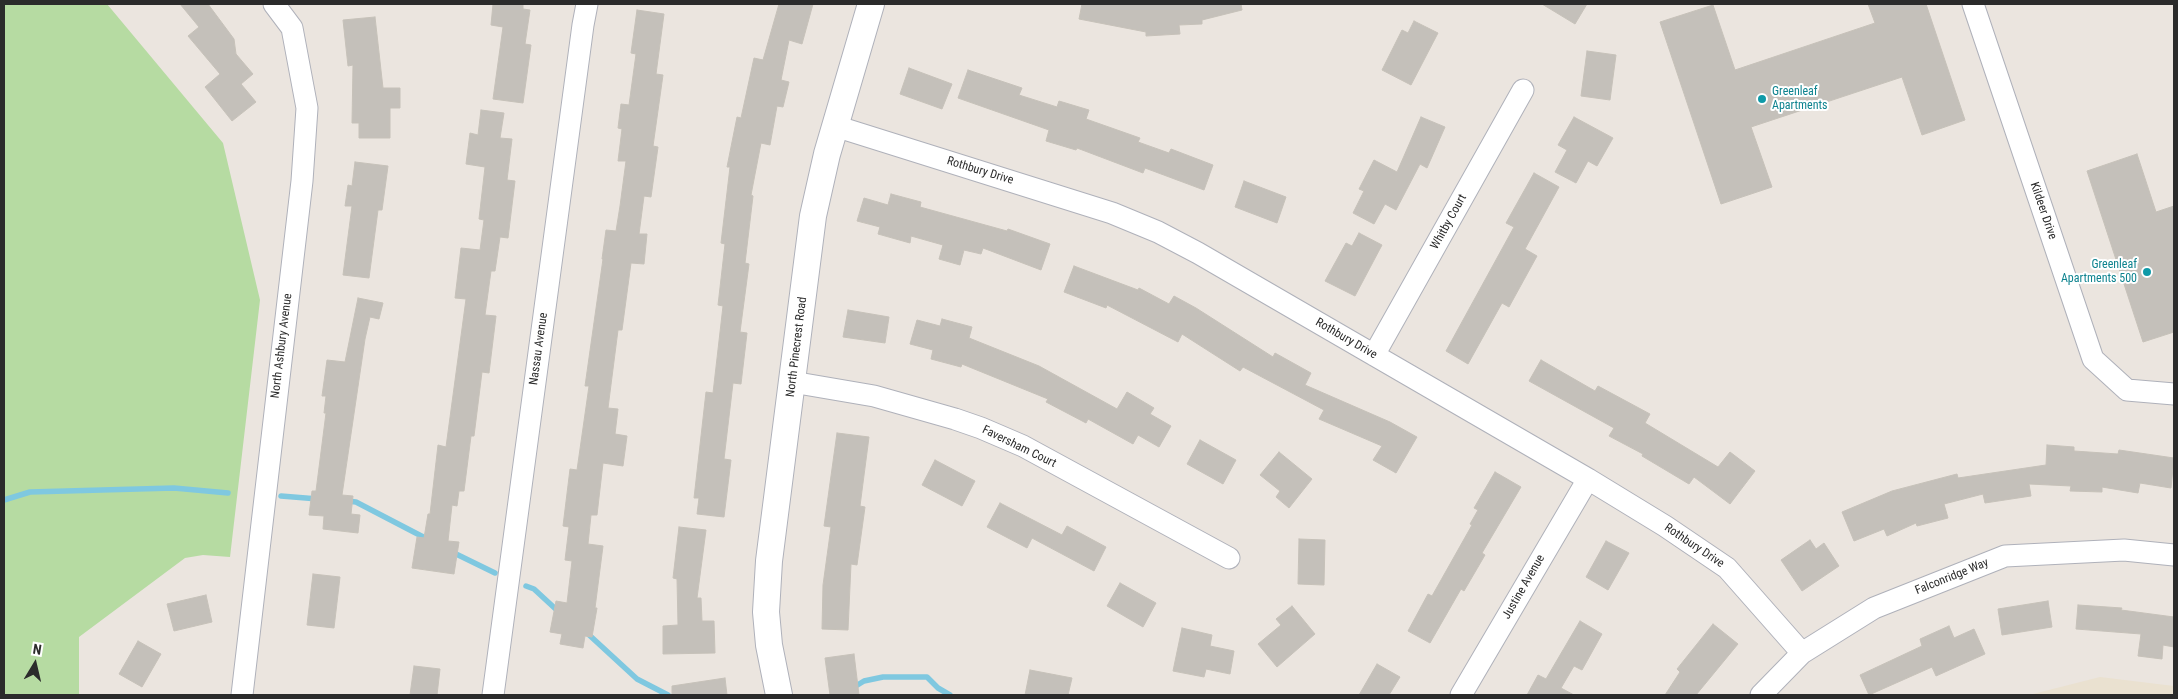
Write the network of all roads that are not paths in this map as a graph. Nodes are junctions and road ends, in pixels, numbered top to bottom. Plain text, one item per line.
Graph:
1 (274, 4) edge
2 (588, 4) edge
3 (871, 4) edge
4 (1973, 4) edge
5 (1524, 90) dead end
6 (835, 126) junction
7 (1374, 355) junction
8 (792, 382) junction
9 (2174, 394) edge
10 (1588, 479) junction
11 (2174, 555) edge
12 (1229, 558) dead end
13 (1802, 652) junction
14 (242, 695) edge
15 (493, 695) edge
16 (779, 695) edge
17 (1461, 695) edge
18 (1761, 695) edge

1 - 14 street, North Ashbury Avenue
2 - 15 street, Nassau Avenue
3 - 6 street, North Pinecrest Road
4 - 9 street, Kildeer Drive
5 - 7 street, Whitby Court
6 - 7 street, Rothbury Drive
6 - 8 street, North Pinecrest Road
7 - 10 street, Rothbury Drive
8 - 12 street, Faversham Court
8 - 16 street, North Pinecrest Road
10 - 13 street, Rothbury Drive
10 - 17 street, Justine Avenue
11 - 13 street, Falconridge Way
13 - 18 street, Falconridge Way

